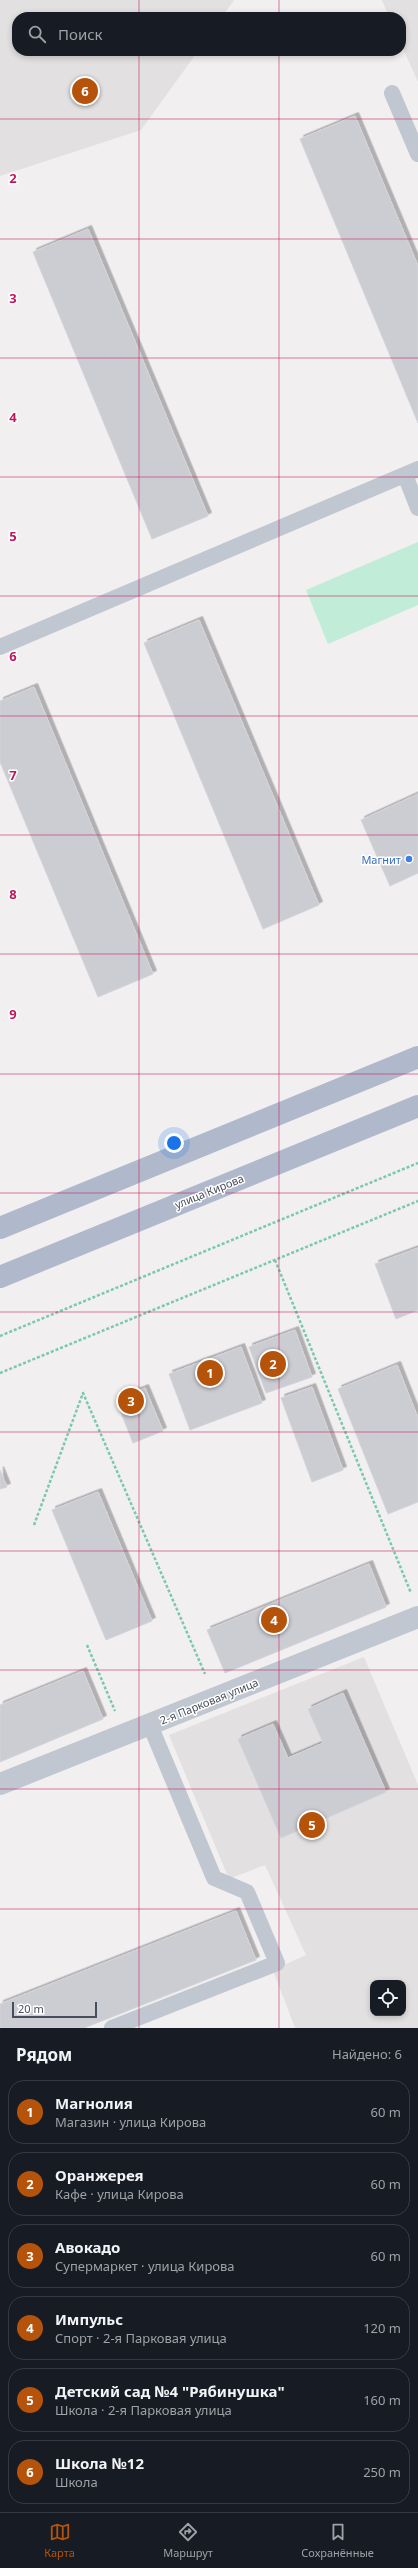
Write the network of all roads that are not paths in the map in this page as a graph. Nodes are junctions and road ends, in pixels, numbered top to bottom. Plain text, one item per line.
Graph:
1 (392, 93) dead end
2 (418, 154) edge
3 (411, 472) edge
4 (418, 508) edge
5 (0, 647) edge
6 (418, 1057) edge
7 (418, 1106) edge
8 (0, 1228) edge
9 (0, 1277) edge
10 (418, 1617) edge
11 (150, 1725) junction
12 (0, 1784) edge
13 (112, 2028) edge

1 - 2 lane
3 - 4 lane
3 - 5 lane
6 - 8 main road
7 - 9 main road, улица Кирова
10 - 11 street, 2-я Парковая улица
11 - 12 street, 2-я Парковая улица
11 - 13 lane

